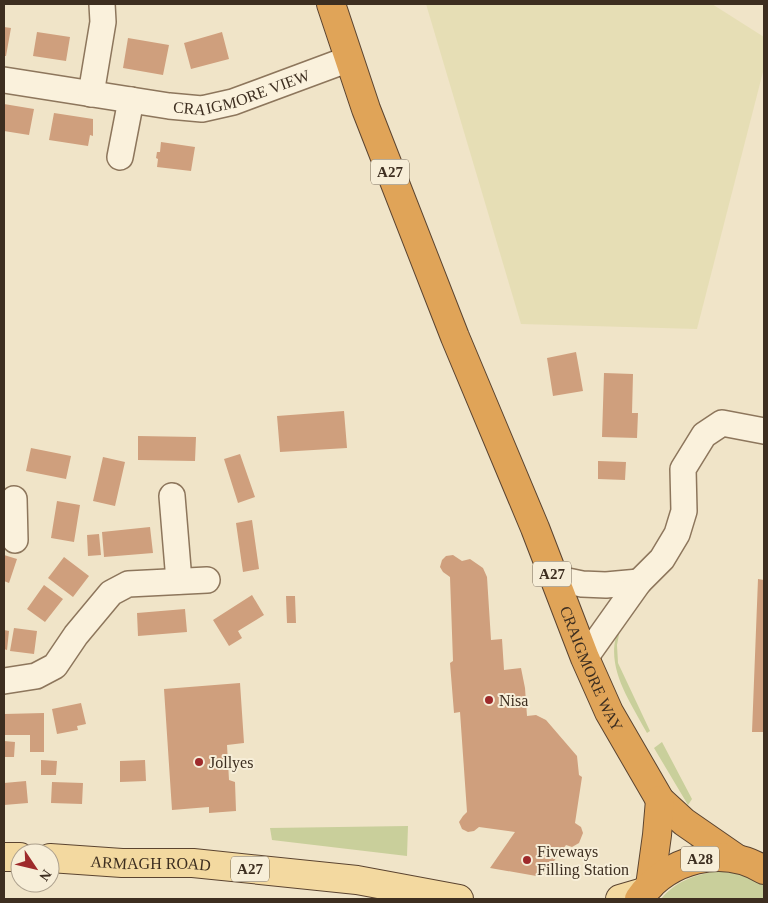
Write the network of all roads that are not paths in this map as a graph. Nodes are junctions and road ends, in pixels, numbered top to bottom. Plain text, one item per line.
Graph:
1 (102, 4) edge
2 (331, 4) edge
3 (349, 59) junction
4 (4, 80) edge
5 (91, 94) junction
6 (131, 100) junction
7 (120, 156) dead end
8 (764, 431) edge
9 (172, 496) dead end
10 (554, 578) junction
11 (207, 580) dead end
12 (179, 581) junction
13 (639, 582) junction
14 (585, 658) junction
15 (4, 681) edge
16 (660, 800) junction
17 (60, 859) edge
18 (755, 864) edge
19 (638, 894) edge
20 (459, 899) edge

1 - 5 street
2 - 3 highway, A27
3 - 6 street, CRAIGMORE VIEW
3 - 10 highway, CRAIGMORE WAY / A27
4 - 5 street, CRAIGMORE VIEW
5 - 6 street, CRAIGMORE VIEW
6 - 7 street
8 - 13 street
9 - 12 street
10 - 13 street
10 - 14 highway, CRAIGMORE WAY / A27
11 - 12 street
12 - 15 street
13 - 14 street
14 - 16 highway, CRAIGMORE WAY / A27
16 - 18 highway, CRAIGMORE WAY / A27
16 - 19 highway
17 - 20 main road, ARMAGH ROAD / A27
18 - 19 highway, A28

